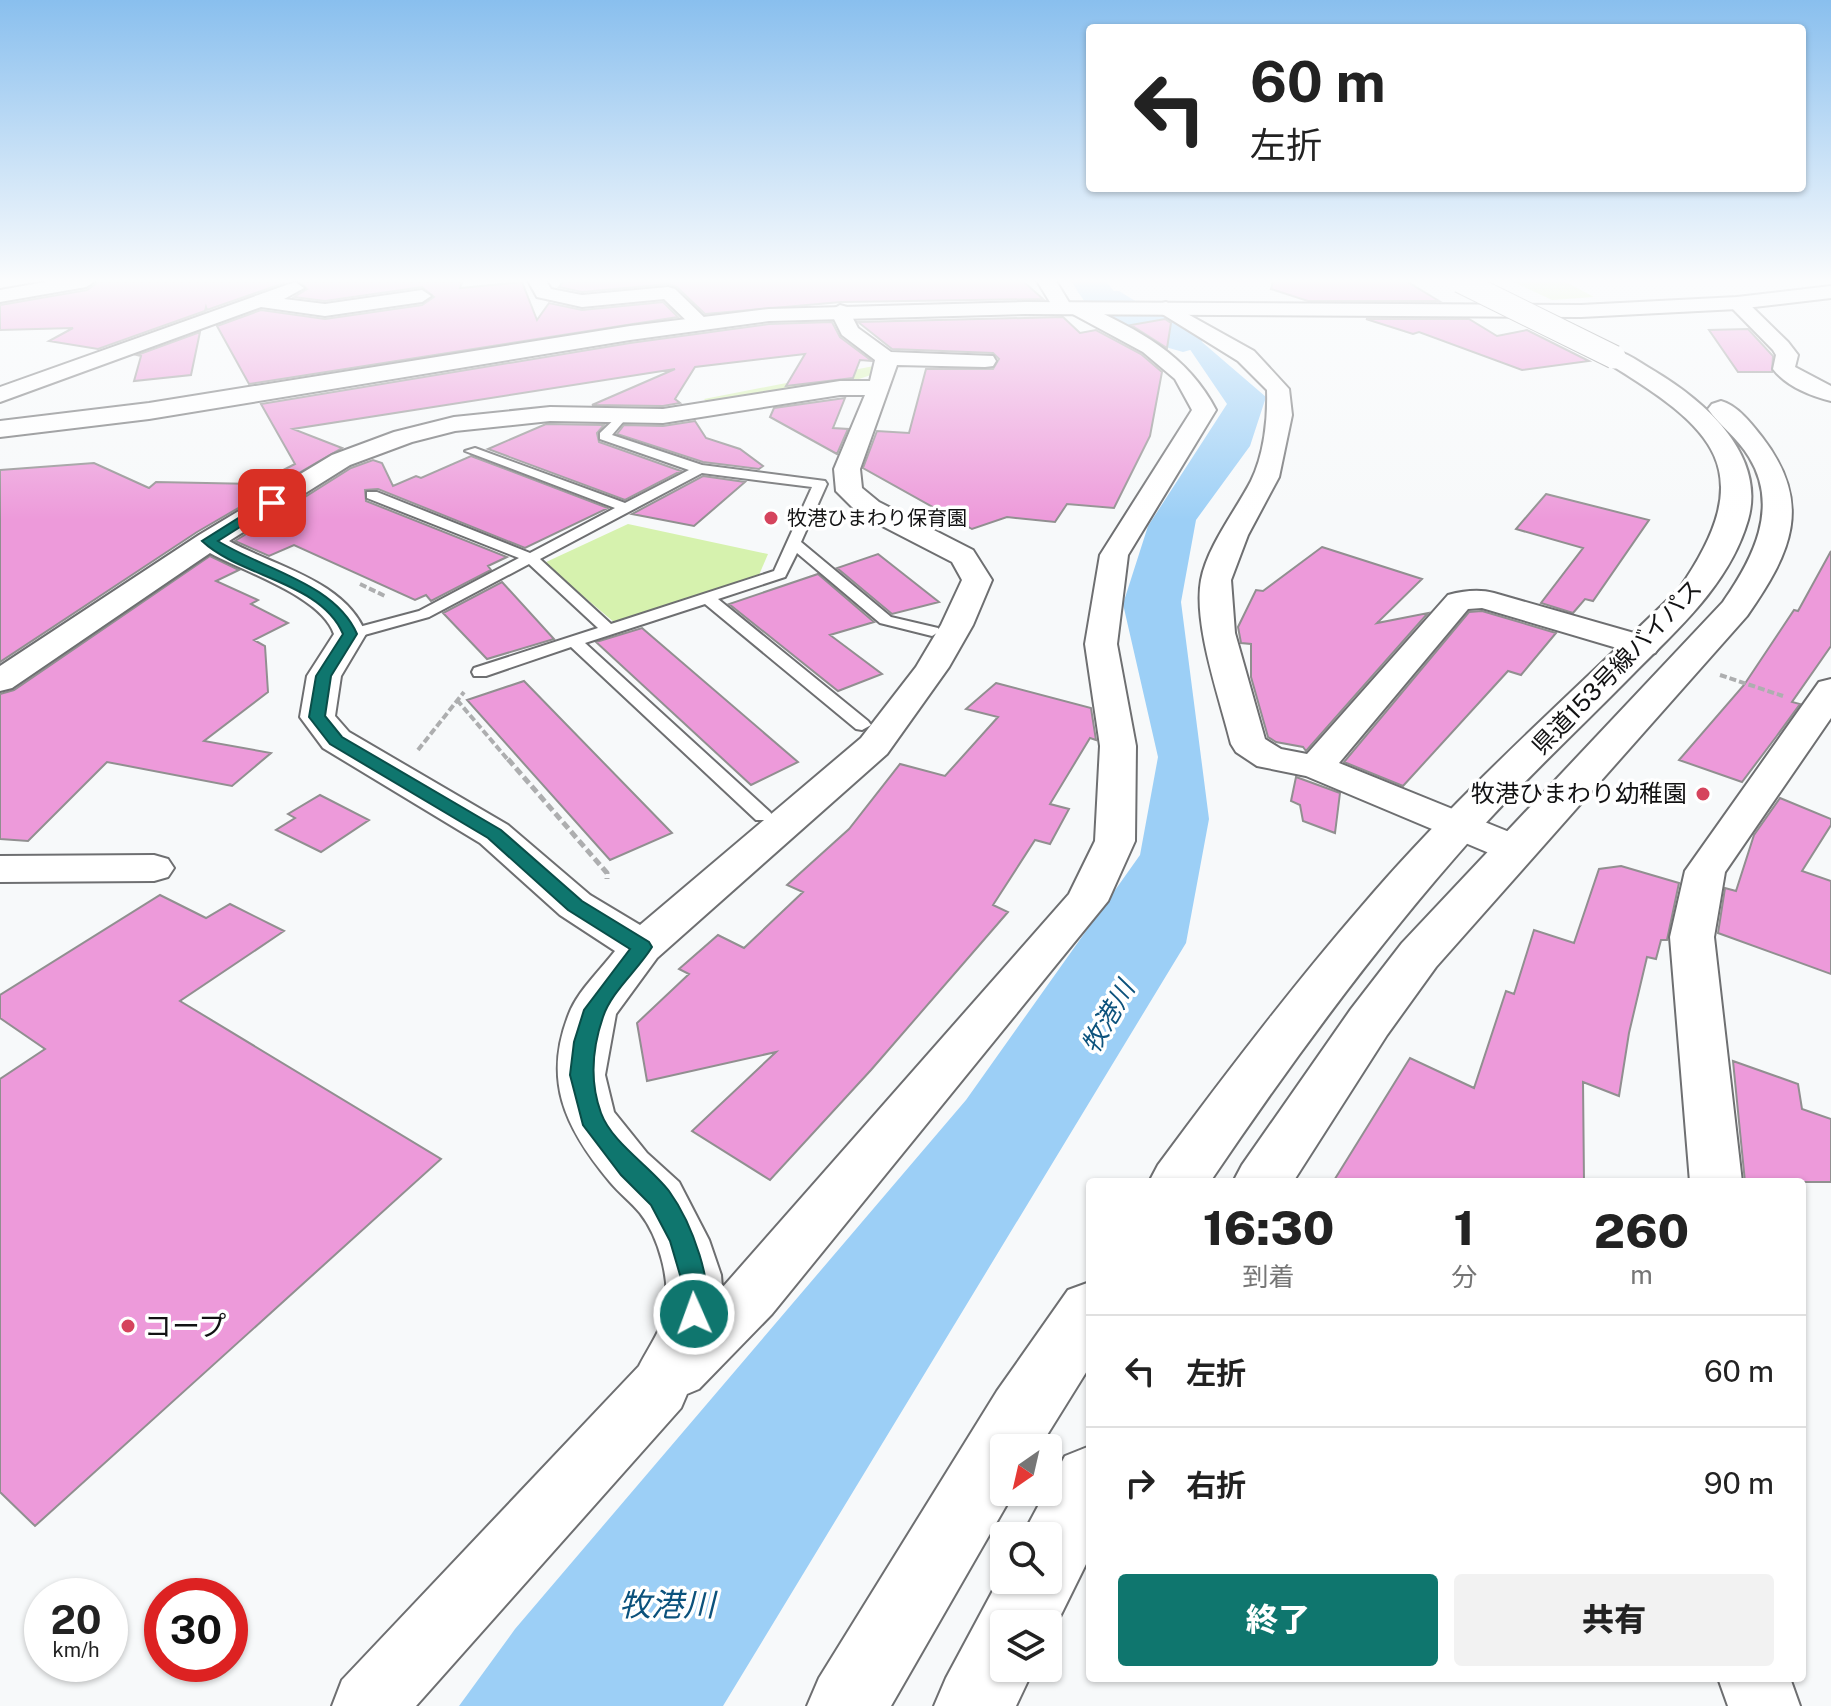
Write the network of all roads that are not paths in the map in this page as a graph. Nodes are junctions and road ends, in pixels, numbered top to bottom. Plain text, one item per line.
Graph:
1 (95, 361) edge
2 (461, 361) edge
3 (504, 361) edge
4 (872, 361) edge
5 (985, 361) dead end
6 (1168, 361) edge
7 (1250, 361) edge
8 (1632, 361) edge
9 (1638, 361) edge
10 (1786, 361) edge
11 (414, 368) junction
12 (882, 373) junction
13 (1831, 394) edge
14 (0, 395) edge
15 (0, 409) edge
16 (623, 415) junction
17 (0, 429) edge
18 (0, 448) edge
19 (471, 451) dead end
20 (700, 469) junction
21 (372, 495) dead end
22 (626, 508) junction
23 (209, 541) junction
24 (794, 543) junction
25 (531, 558) junction
26 (707, 598) junction
27 (610, 631) junction
28 (932, 631) dead end
29 (350, 634) junction
30 (575, 642) junction
31 (1644, 646) junction
32 (480, 672) road end
33 (0, 681) edge
34 (1826, 698) edge
35 (862, 725) dead end
36 (1316, 767) junction
37 (763, 816) dead end
38 (1460, 825) junction
39 (1515, 849) junction
40 (154, 868) dead end
41 (0, 869) edge
42 (626, 938) junction
43 (1181, 1178) edge
44 (1265, 1178) edge
45 (1716, 1178) edge
46 (1086, 1317) edge
47 (660, 1387) junction
48 (1086, 1489) edge
49 (1062, 1535) edge
50 (990, 1675) edge
51 (1755, 1682) edge
52 (368, 1706) edge
53 (847, 1706) edge
54 (974, 1706) edge
55 (1764, 1706) edge

1 - 14 street
2 - 11 main road
3 - 18 main road
4 - 12 street
5 - 12 street
6 - 47 street
7 - 36 street
8 - 31 main road, 県道153号線バイパス
9 - 39 main road, 県道153号線バイパス
10 - 13 street
11 - 15 main road
11 - 17 main road
12 - 16 street
12 - 42 street
16 - 20 lane
16 - 23 street
19 - 22 lane
20 - 22 lane
20 - 24 lane
21 - 25 lane
22 - 25 lane
23 - 29 street
23 - 33 street
24 - 26 lane
24 - 28 lane
25 - 27 lane
25 - 29 lane
26 - 27 lane
26 - 35 lane
27 - 30 lane
29 - 42 street
30 - 32 lane
30 - 37 lane
31 - 36 street
31 - 38 main road, 県道153号線バイパス
34 - 45 street
36 - 38 street
38 - 39 street
38 - 43 main road, 県道153号線バイパス
39 - 44 main road, 県道153号線バイパス
40 - 41 street
42 - 47 street
46 - 53 main road
47 - 52 street
48 - 49 main road
50 - 54 main road
51 - 55 street

